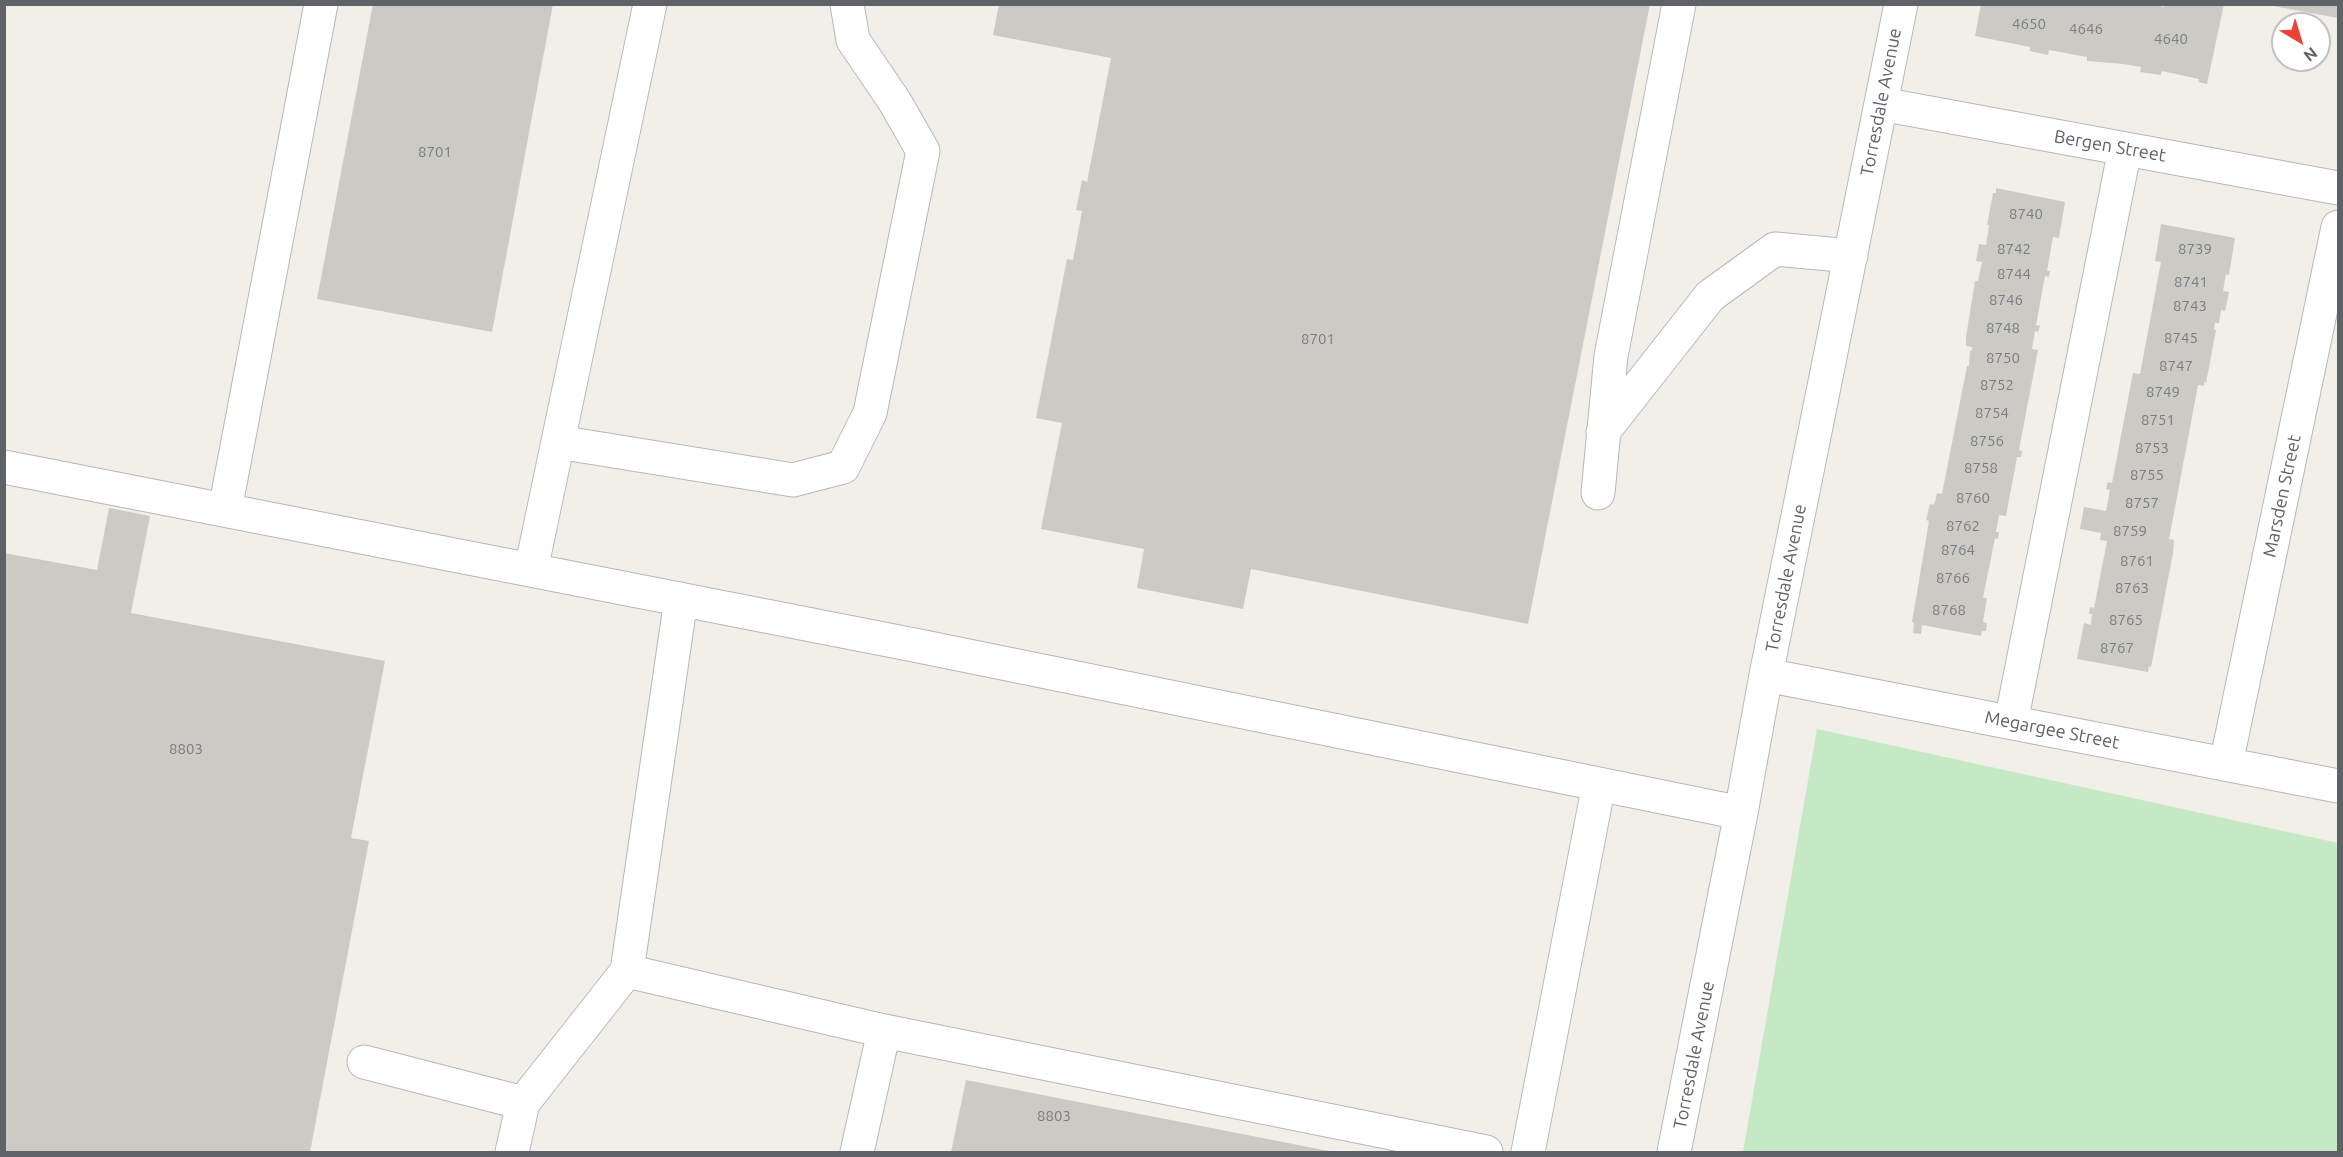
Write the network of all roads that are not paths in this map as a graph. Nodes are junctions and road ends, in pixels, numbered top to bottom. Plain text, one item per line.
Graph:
1 (321, 4) edge
2 (650, 4) edge
3 (847, 4) edge
4 (1679, 4) edge
5 (1901, 4) edge
6 (1881, 104) junction
7 (2125, 149) junction
8 (2338, 188) edge
9 (2338, 228) edge
10 (1851, 256) junction
11 (1603, 432) junction
12 (558, 442) junction
13 (4, 467) edge
14 (1598, 492) dead end
15 (225, 510) junction
16 (531, 570) junction
17 (681, 599) junction
18 (1766, 675) junction
19 (2011, 722) junction
20 (2226, 764) junction
21 (1599, 784) junction
22 (2338, 786) edge
23 (1741, 813) junction
24 (627, 971) junction
25 (884, 1031) junction
26 (364, 1062) dead end
27 (523, 1103) junction
28 (512, 1152) edge
29 (857, 1152) edge
30 (1486, 1152) edge
31 (1528, 1152) edge
32 (1674, 1152) edge

1 - 15 street
2 - 12 street
3 - 12 street
4 - 11 street
5 - 6 street, Torresdale Avenue
6 - 7 street, Bergen Street
6 - 10 street, Torresdale Avenue
7 - 8 street, Bergen Street
7 - 19 street
9 - 20 street, Marsden Street
10 - 11 street
10 - 18 street, Torresdale Avenue
11 - 14 street
12 - 16 street
13 - 15 street
15 - 16 street
16 - 17 street
17 - 21 street
17 - 24 street
18 - 19 street, Megargee Street
18 - 23 street, Torresdale Avenue
19 - 20 street, Megargee Street
20 - 22 street, Megargee Street
21 - 23 street
21 - 31 street
23 - 32 street, Torresdale Avenue
24 - 25 street
24 - 27 street
25 - 29 street
25 - 30 street
26 - 27 street
27 - 28 street

